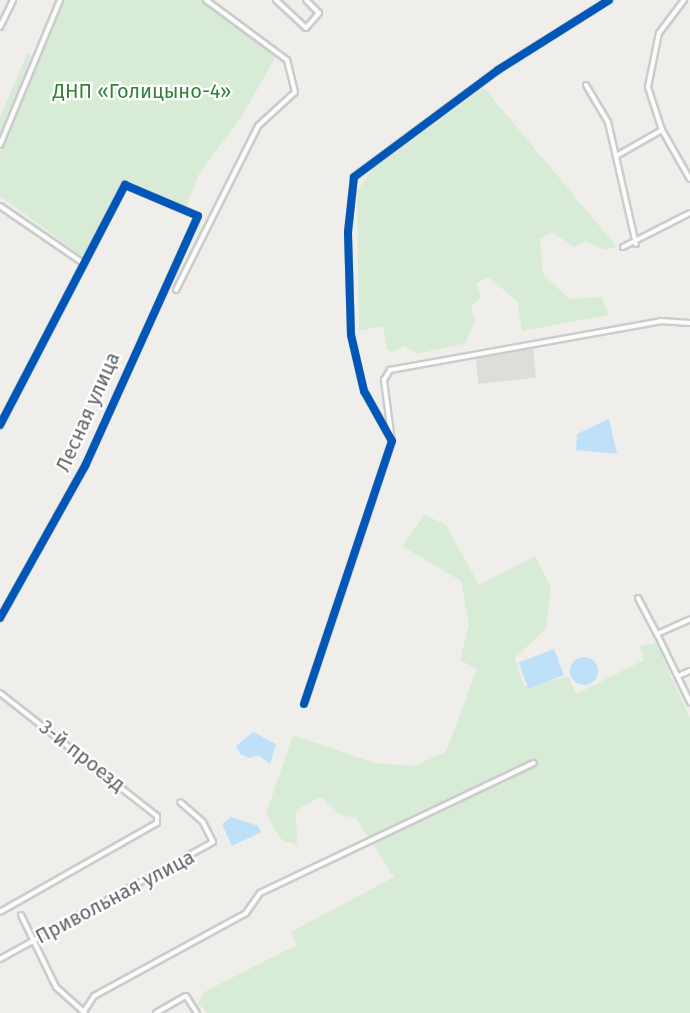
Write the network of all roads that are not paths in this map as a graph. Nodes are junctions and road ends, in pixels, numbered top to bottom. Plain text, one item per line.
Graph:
1 (13, 0) edge
2 (60, 0) edge
3 (206, 0) edge
4 (276, 0) edge
5 (306, 0) edge
6 (609, 0) edge
7 (684, 0) edge
8 (0, 27) edge
9 (586, 85) dead end
10 (662, 130) junction
11 (0, 145) edge
12 (618, 156) junction
13 (690, 179) edge
14 (0, 206) edge
15 (690, 213) edge
16 (636, 244) junction
17 (623, 247) dead end
18 (83, 262) junction
19 (176, 290) dead end
20 (690, 323) edge
21 (0, 425) edge
22 (392, 441) junction
23 (638, 598) dead end
24 (0, 618) edge
25 (690, 619) edge
26 (657, 634) junction
27 (690, 671) edge
28 (678, 676) junction
29 (0, 693) edge
30 (690, 702) edge
31 (304, 704) dead end
32 (534, 763) dead end
33 (180, 802) dead end
34 (1, 910) edge
35 (21, 915) dead end
36 (33, 942) junction
37 (0, 959) edge
38 (84, 1012) edge
39 (156, 1013) edge
40 (197, 1013) edge

1 - 8 street
2 - 11 street
3 - 19 street
4 - 5 street
6 - 22 street
7 - 10 street
9 - 12 street
10 - 12 street
10 - 13 street
12 - 16 street
14 - 18 street
15 - 16 street
16 - 17 street
18 - 21 street
18 - 24 street, Лесная улица
20 - 22 street
22 - 31 street
23 - 26 street
25 - 26 street
26 - 28 street
27 - 28 street
28 - 30 street
29 - 34 street, 3-й проезд
32 - 38 street
33 - 36 street, Привольная улица
35 - 36 street
36 - 37 street, Привольная улица
36 - 38 street
39 - 40 street

